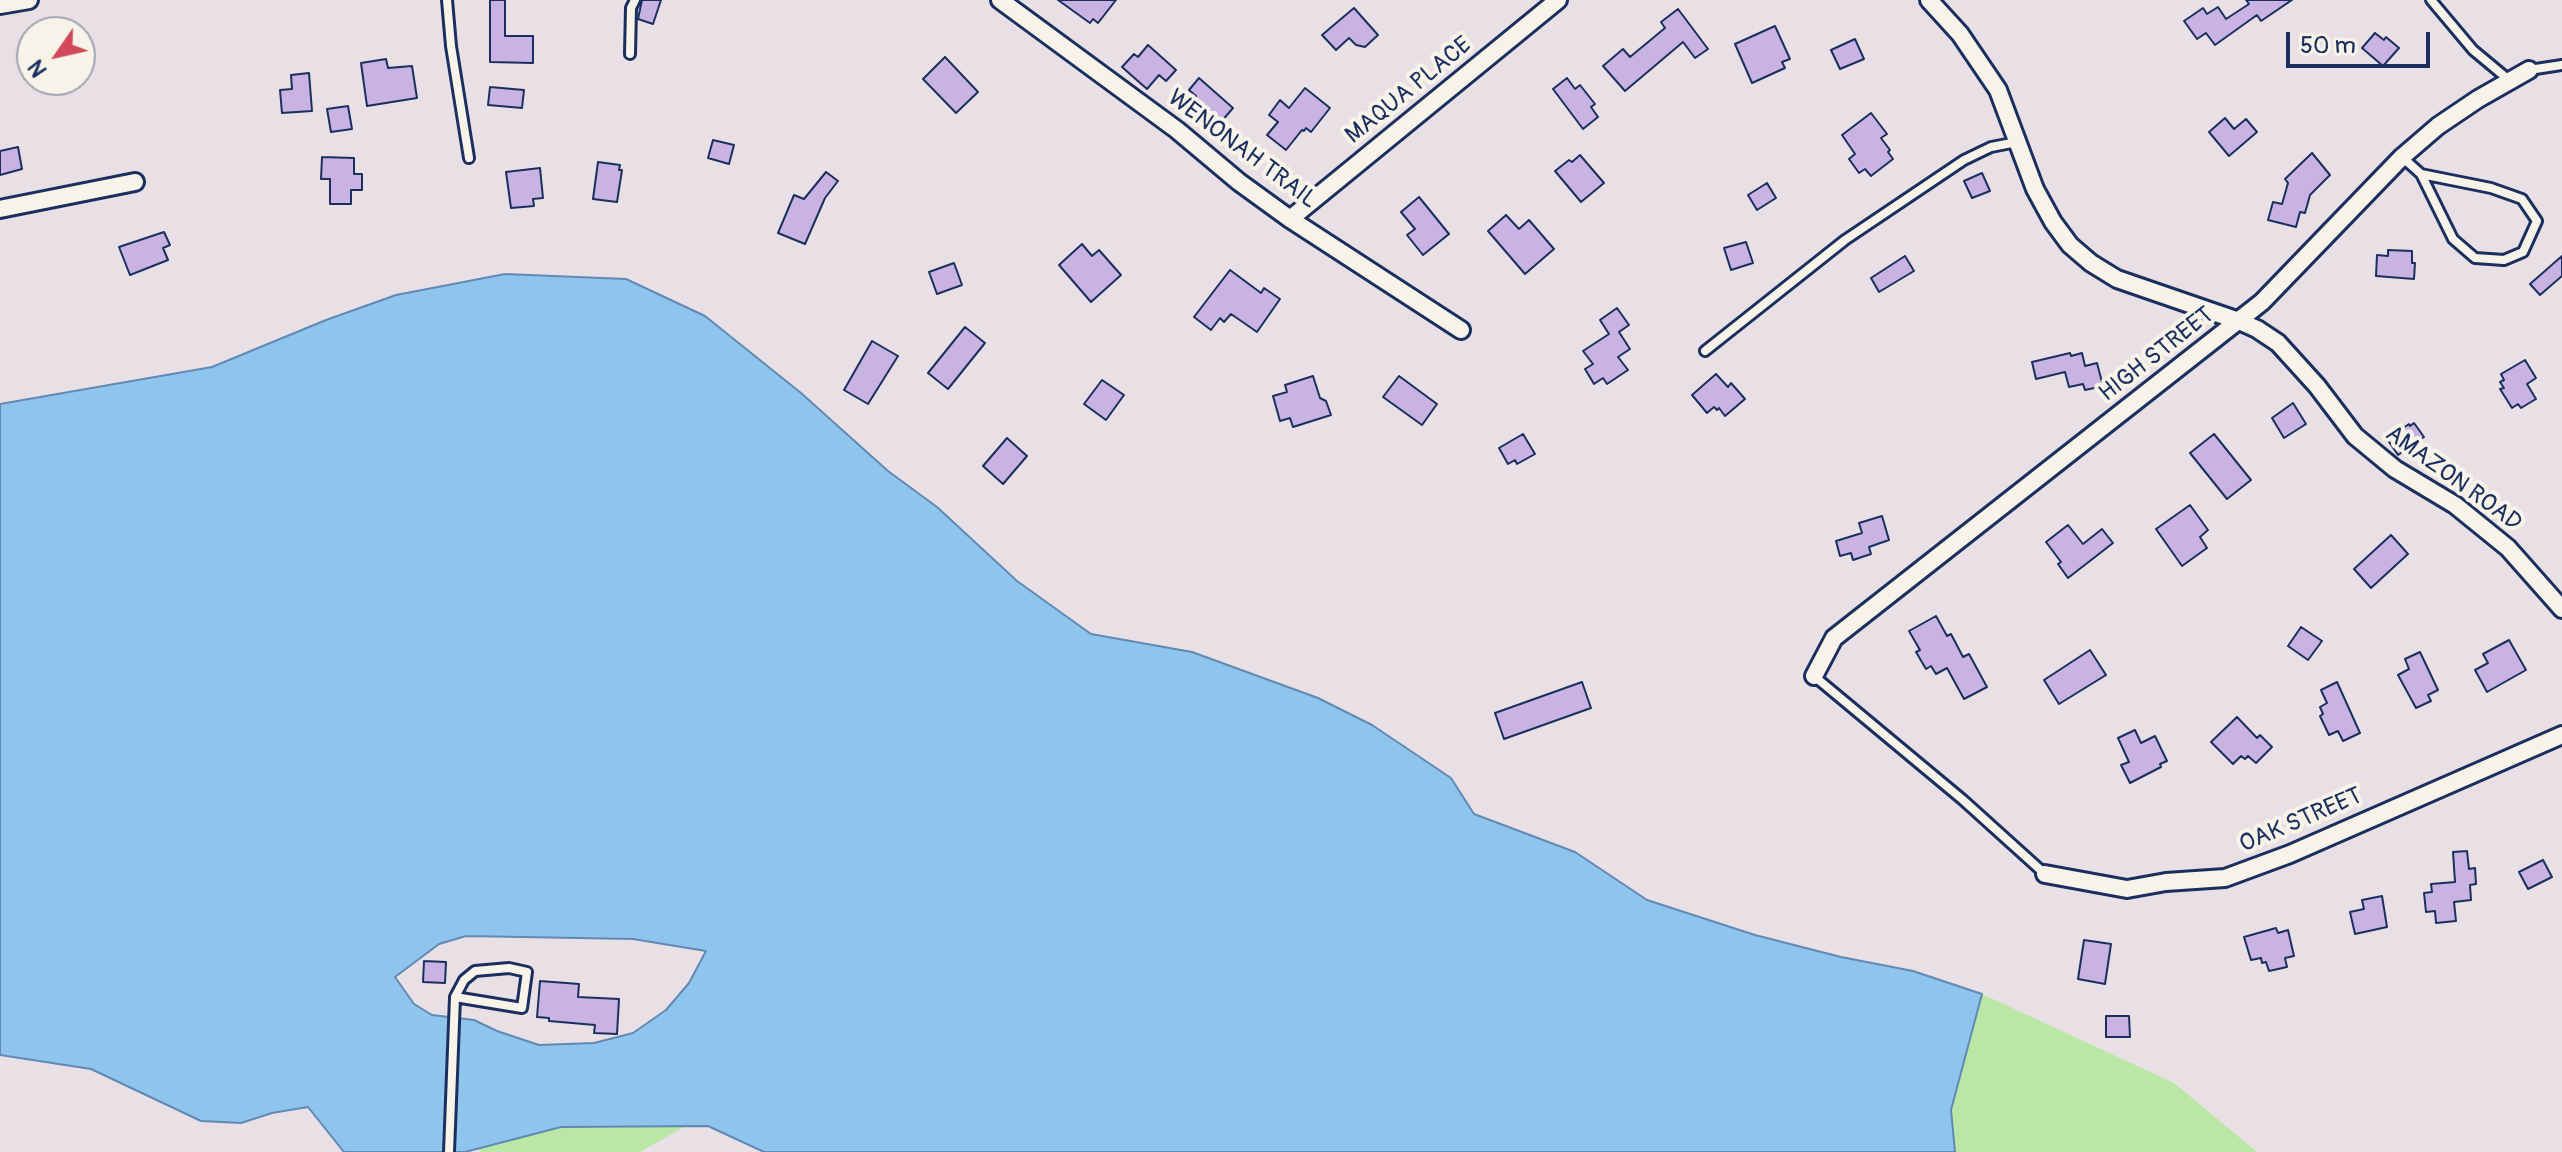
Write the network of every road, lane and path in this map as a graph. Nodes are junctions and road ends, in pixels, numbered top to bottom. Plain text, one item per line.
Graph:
1 (29, 0) edge
2 (447, 0) edge
3 (635, 0) edge
4 (1000, 0) edge
5 (1558, 0) edge
6 (1929, 0) edge
7 (2431, 0) edge
8 (0, 5) edge
9 (630, 54) dead end
10 (2562, 65) edge
11 (2529, 70) joint
12 (2510, 81) junction
13 (2018, 142) junction
14 (2402, 157) junction
15 (469, 158) dead end
16 (2421, 174) junction
17 (135, 182) dead end
18 (0, 209) edge
19 (1290, 219) junction
20 (2239, 321) junction
21 (1461, 330) dead end
22 (1705, 351) dead end
23 (2562, 609) edge
24 (1814, 676) joint
25 (2562, 735) edge
26 (2045, 874) joint
27 (455, 997) junction
28 (449, 1152) edge

1 - 8 street
2 - 15 lane
3 - 9 lane
4 - 19 street, WENONAH TRAIL
5 - 19 street, MAQUA PLACE
6 - 13 street, AMAZON ROAD
7 - 12 lane
10 - 11 lane
11 - 12 street, HIGH STREET
12 - 14 street, HIGH STREET
13 - 20 street, AMAZON ROAD
13 - 22 lane
14 - 16 lane
14 - 20 street, HIGH STREET
16 - 16 lane
17 - 18 street
19 - 21 street, WENONAH TRAIL
20 - 23 street, AMAZON ROAD
20 - 24 street, HIGH STREET
24 - 26 lane
25 - 26 street, OAK STREET
27 - 27 lane
27 - 28 lane

